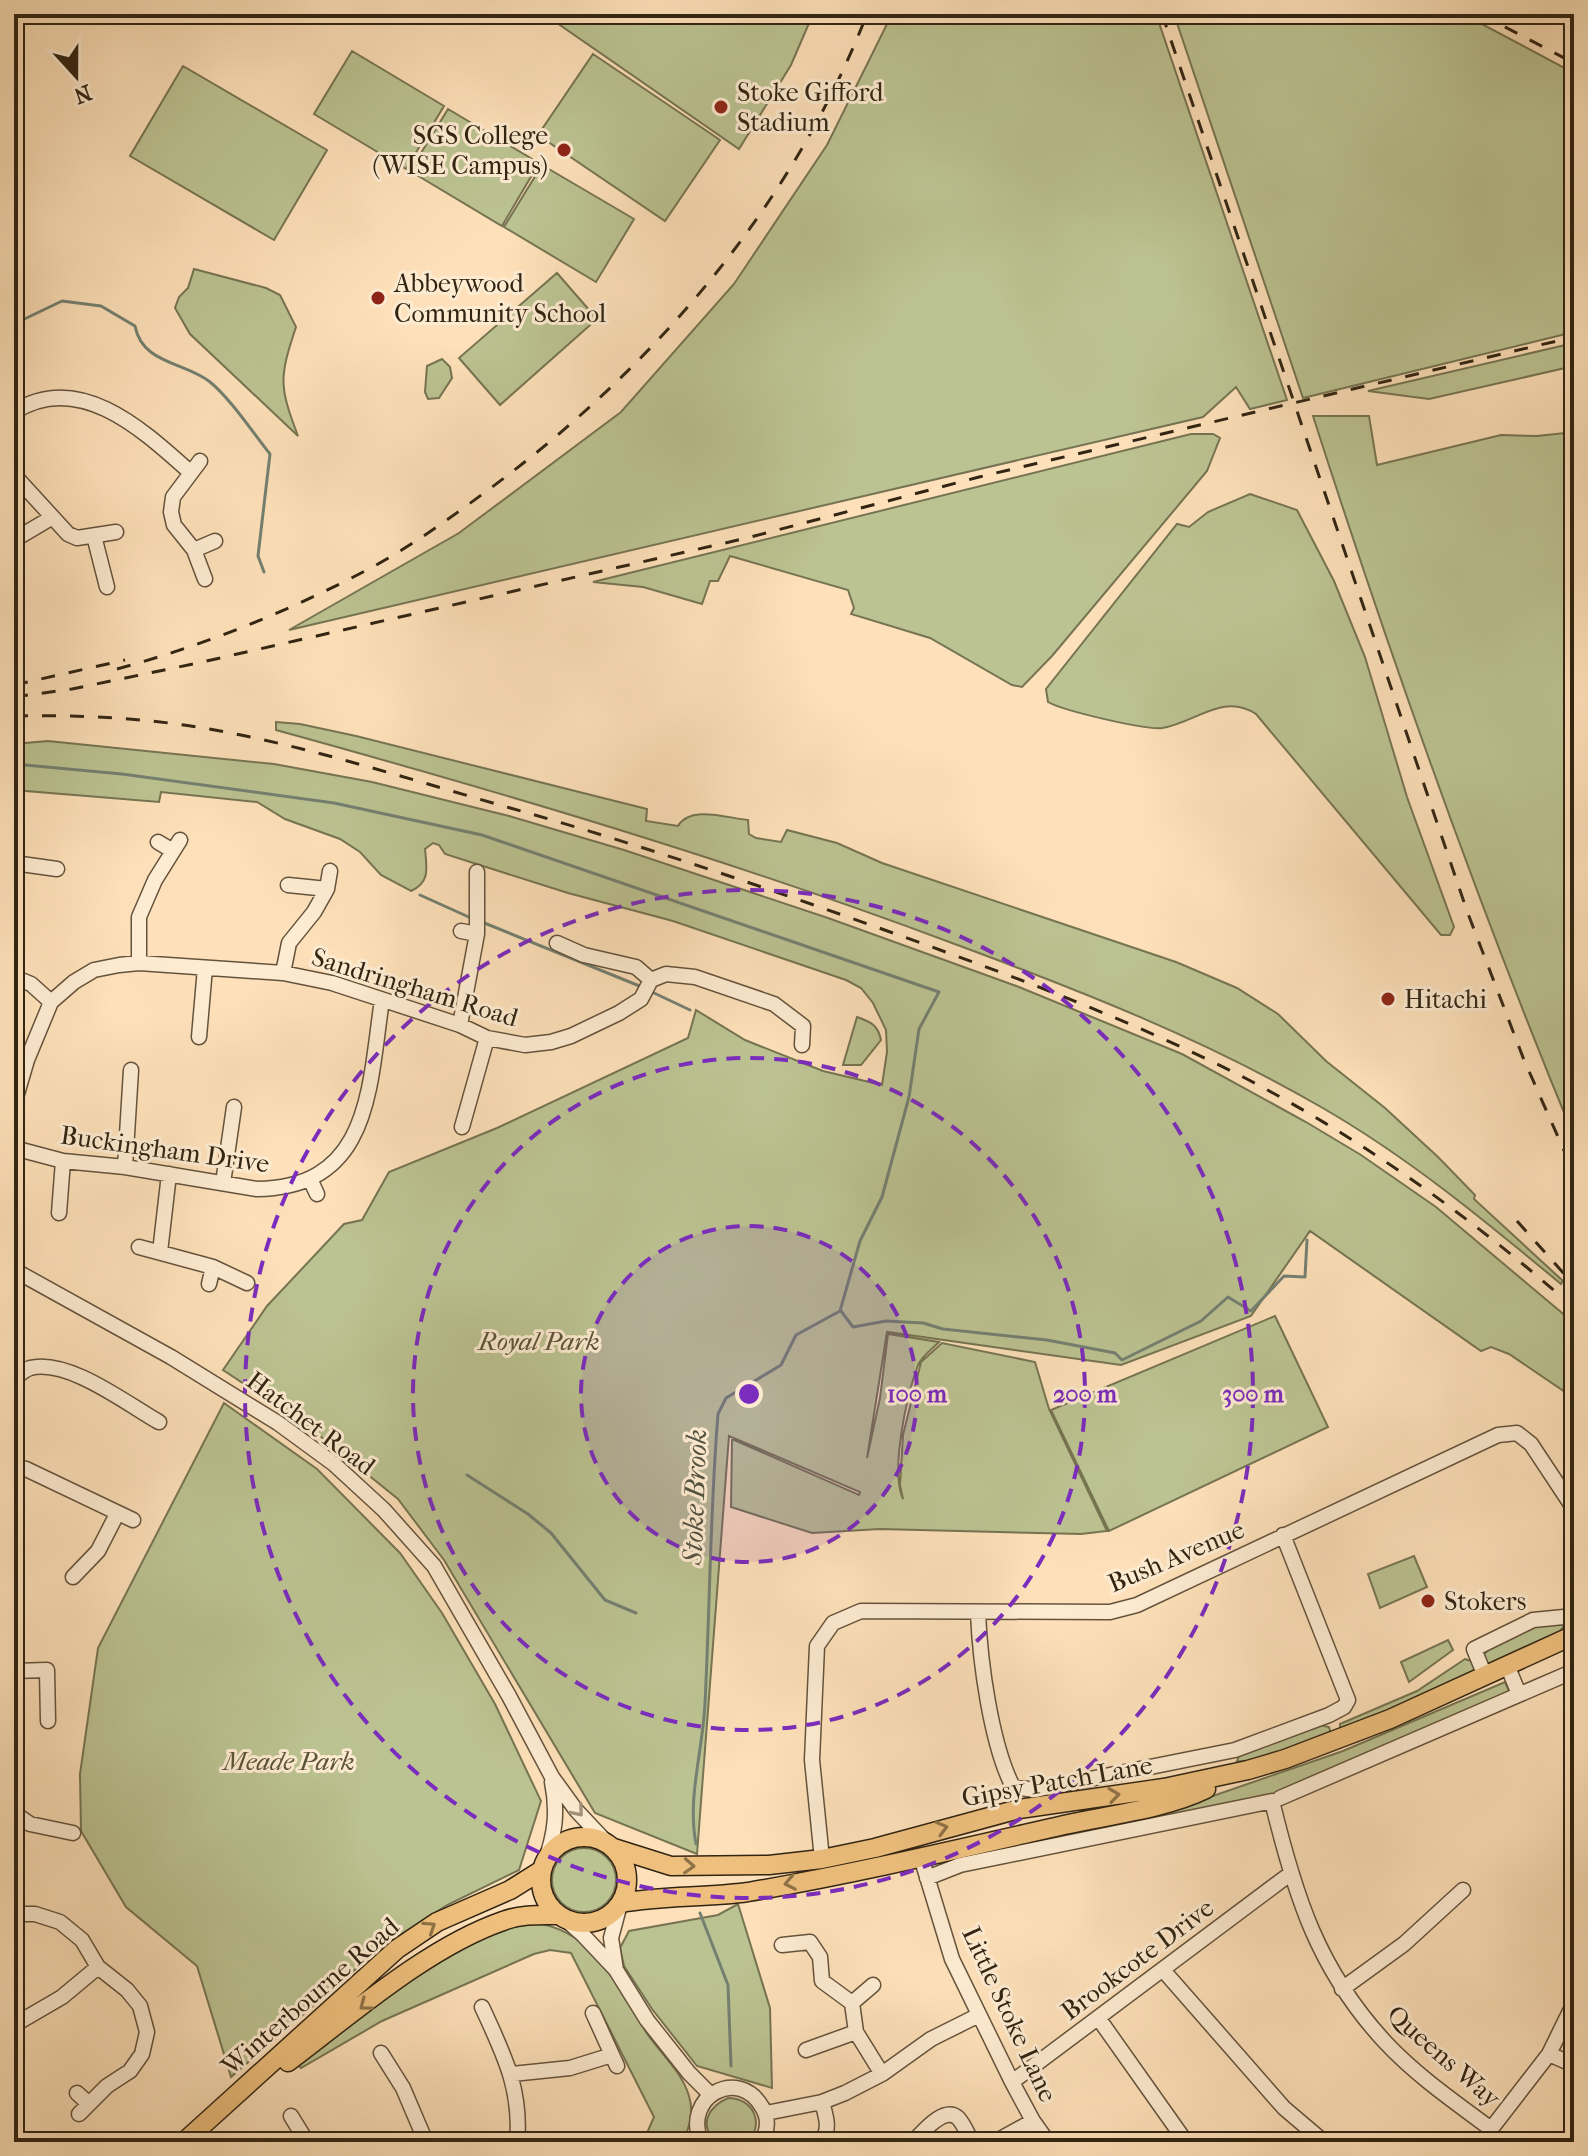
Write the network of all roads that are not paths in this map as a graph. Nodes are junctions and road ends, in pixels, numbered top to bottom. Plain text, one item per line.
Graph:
1 (14, 412) edge
2 (14, 475) edge
3 (51, 518) junction
4 (116, 532) dead end
5 (94, 536) junction
6 (14, 540) edge
7 (215, 541) dead end
8 (194, 550) junction
9 (88, 576) dead end
10 (205, 579) dead end
11 (158, 842) dead end
12 (14, 863) edge
13 (57, 869) dead end
14 (330, 871) dead end
15 (477, 872) dead end
16 (288, 885) dead end
17 (327, 889) junction
18 (461, 931) dead end
19 (477, 934) junction
20 (557, 943) dead end
21 (139, 963) junction
22 (205, 968) junction
23 (283, 973) junction
24 (14, 977) edge
25 (651, 980) junction
26 (382, 1000) junction
27 (51, 1002) junction
28 (460, 1025) junction
29 (199, 1037) dead end
30 (487, 1038) junction
31 (802, 1045) dead end
32 (131, 1070) dead end
33 (14, 1104) edge
34 (234, 1107) dead end
35 (462, 1127) dead end
36 (14, 1148) edge
37 (63, 1161) junction
38 (125, 1167) junction
39 (169, 1174) junction
40 (310, 1179) junction
41 (223, 1183) junction
42 (317, 1194) dead end
43 (55, 1204) dead end
44 (139, 1247) dead end
45 (160, 1252) junction
46 (213, 1267) junction
47 (14, 1270) edge
48 (247, 1283) dead end
49 (209, 1284) dead end
50 (14, 1379) edge
51 (159, 1422) dead end
52 (14, 1467) edge
53 (1574, 1509) edge
54 (117, 1514) junction
55 (133, 1520) dead end
56 (1283, 1535) junction
57 (92, 1580) dead end
58 (978, 1613) junction
59 (1574, 1616) edge
60 (1574, 1635) edge
61 (1507, 1665) junction
62 (63, 1668) dead end
63 (47, 1670) junction
64 (14, 1671) edge
65 (1574, 1671) edge
66 (1485, 1676) junction
67 (1519, 1694) junction
68 (1329, 1715) junction
69 (48, 1721) dead end
70 (1338, 1740) junction
71 (1248, 1770) junction
72 (552, 1777) junction
73 (1283, 1794) junction
74 (14, 1813) edge
75 (62, 1836) dead end
76 (610, 1846) junction
77 (875, 1848) junction
78 (921, 1857) junction
79 (543, 1866) junction
80 (822, 1868) junction
81 (1290, 1874) junction
82 (927, 1878) junction
83 (1463, 1890) dead end
84 (620, 1906) junction
85 (14, 1914) edge
86 (561, 1917) junction
87 (782, 1945) dead end
88 (98, 1967) junction
89 (616, 1970) junction
90 (1163, 1970) junction
91 (873, 1985) dead end
92 (1342, 1989) junction
93 (852, 2003) junction
94 (1574, 2003) edge
95 (482, 2007) dead end
96 (593, 2013) dead end
97 (979, 2015) junction
98 (1099, 2019) junction
99 (14, 2025) edge
100 (856, 2032) junction
101 (806, 2050) dead end
102 (381, 2053) dead end
103 (1549, 2054) junction
104 (1574, 2065) edge
105 (512, 2074) junction
106 (882, 2074) junction
107 (1012, 2082) junction
108 (77, 2093) dead end
109 (710, 2094) junction
110 (822, 2102) junction
111 (766, 2113) junction
112 (291, 2116) dead end
113 (1033, 2121) junction
114 (203, 2125) junction
115 (1491, 2129) junction
116 (184, 2142) edge
117 (307, 2142) edge
118 (426, 2142) edge
119 (517, 2142) edge
120 (701, 2142) edge
121 (761, 2142) edge
122 (821, 2142) edge
123 (913, 2142) edge
124 (972, 2142) edge
125 (995, 2142) edge
126 (1048, 2142) edge
127 (1186, 2142) edge
128 (1324, 2142) edge
129 (1481, 2142) edge

1 - 8 street
2 - 3 street
3 - 5 street
3 - 6 street
4 - 5 street
5 - 9 street
7 - 8 street
8 - 10 street
11 - 21 street
12 - 13 street
14 - 17 street
15 - 19 street
16 - 17 street
17 - 23 street
18 - 19 street
19 - 28 street
20 - 25 street
21 - 22 street, Sandringham Road
21 - 27 street, Sandringham Road
22 - 23 street, Sandringham Road
22 - 29 street
23 - 26 street, Sandringham Road
24 - 27 street
25 - 30 street, Sandringham Road
25 - 31 street
26 - 28 street, Sandringham Road
26 - 40 street, Buckingham Drive
27 - 33 street, Sandringham Road
28 - 30 street, Sandringham Road
30 - 35 street
32 - 38 street
34 - 41 street
36 - 37 street, Buckingham Drive
37 - 38 street, Buckingham Drive
37 - 43 street
38 - 39 street, Buckingham Drive
39 - 41 street, Buckingham Drive
39 - 45 street
40 - 41 street, Buckingham Drive
40 - 42 street
44 - 45 street
45 - 46 street
46 - 48 street
46 - 49 street
47 - 72 street, Hatchet Road
50 - 51 street
52 - 54 street
53 - 56 street, Bush Avenue
54 - 55 street
54 - 57 street
56 - 58 street, Bush Avenue
56 - 68 street
58 - 68 street
58 - 80 street, Bush Avenue
59 - 66 street
60 - 61 main road, Gipsy Patch Lane
61 - 66 main road, Gipsy Patch Lane
61 - 67 street
62 - 63 street
63 - 64 street
63 - 69 street
65 - 67 street
66 - 70 main road, Gipsy Patch Lane
67 - 73 street
68 - 70 street
70 - 71 main road, Gipsy Patch Lane
77 -> 71 main road, Gipsy Patch Lane
71 - 78 main road, Gipsy Patch Lane
72 -> 76 street, Hatchet Road
72 - 79 street, Hatchet Road
73 - 81 street, Queens Way
73 - 82 street
74 - 75 street
76 - 79 main road
76 -> 80 main road, Gipsy Patch Lane
76 - 84 main road
77 - 78 main road, Gipsy Patch Lane
77 - 80 main road, Gipsy Patch Lane
78 - 80 main road, Gipsy Patch Lane
78 - 82 street, Little Stoke Lane
79 - 86 main road
114 -> 79 main road, Winterbourne Road
80 -> 84 main road, Gipsy Patch Lane
81 - 90 street, Brookcote Drive
81 - 92 street, Queens Way
82 - 97 street, Little Stoke Lane
83 - 92 street
84 - 86 main road
84 - 89 street
85 - 88 street
86 - 89 street
86 -> 114 main road, Winterbourne Road
87 - 93 street
88 - 99 street
88 - 108 street
89 - 109 street
90 - 98 street, Brookcote Drive
90 - 128 street
91 - 93 street
92 - 115 street, Queens Way
93 - 100 street
94 - 103 street
95 - 105 street
96 - 105 street
97 - 106 street
97 - 107 street, Little Stoke Lane
98 - 107 street, Brookcote Drive
98 - 127 street
100 - 101 street
100 - 106 street
102 - 118 street
103 - 104 street
103 - 115 street
105 - 119 street
106 - 110 street
107 - 113 street, Little Stoke Lane
109 - 111 street
109 - 120 street
110 - 111 street
110 - 122 street
111 - 121 street
112 - 117 street
113 - 125 street
113 - 126 street, Little Stoke Lane
114 - 116 main road, Winterbourne Road
115 - 129 street
123 - 124 street

